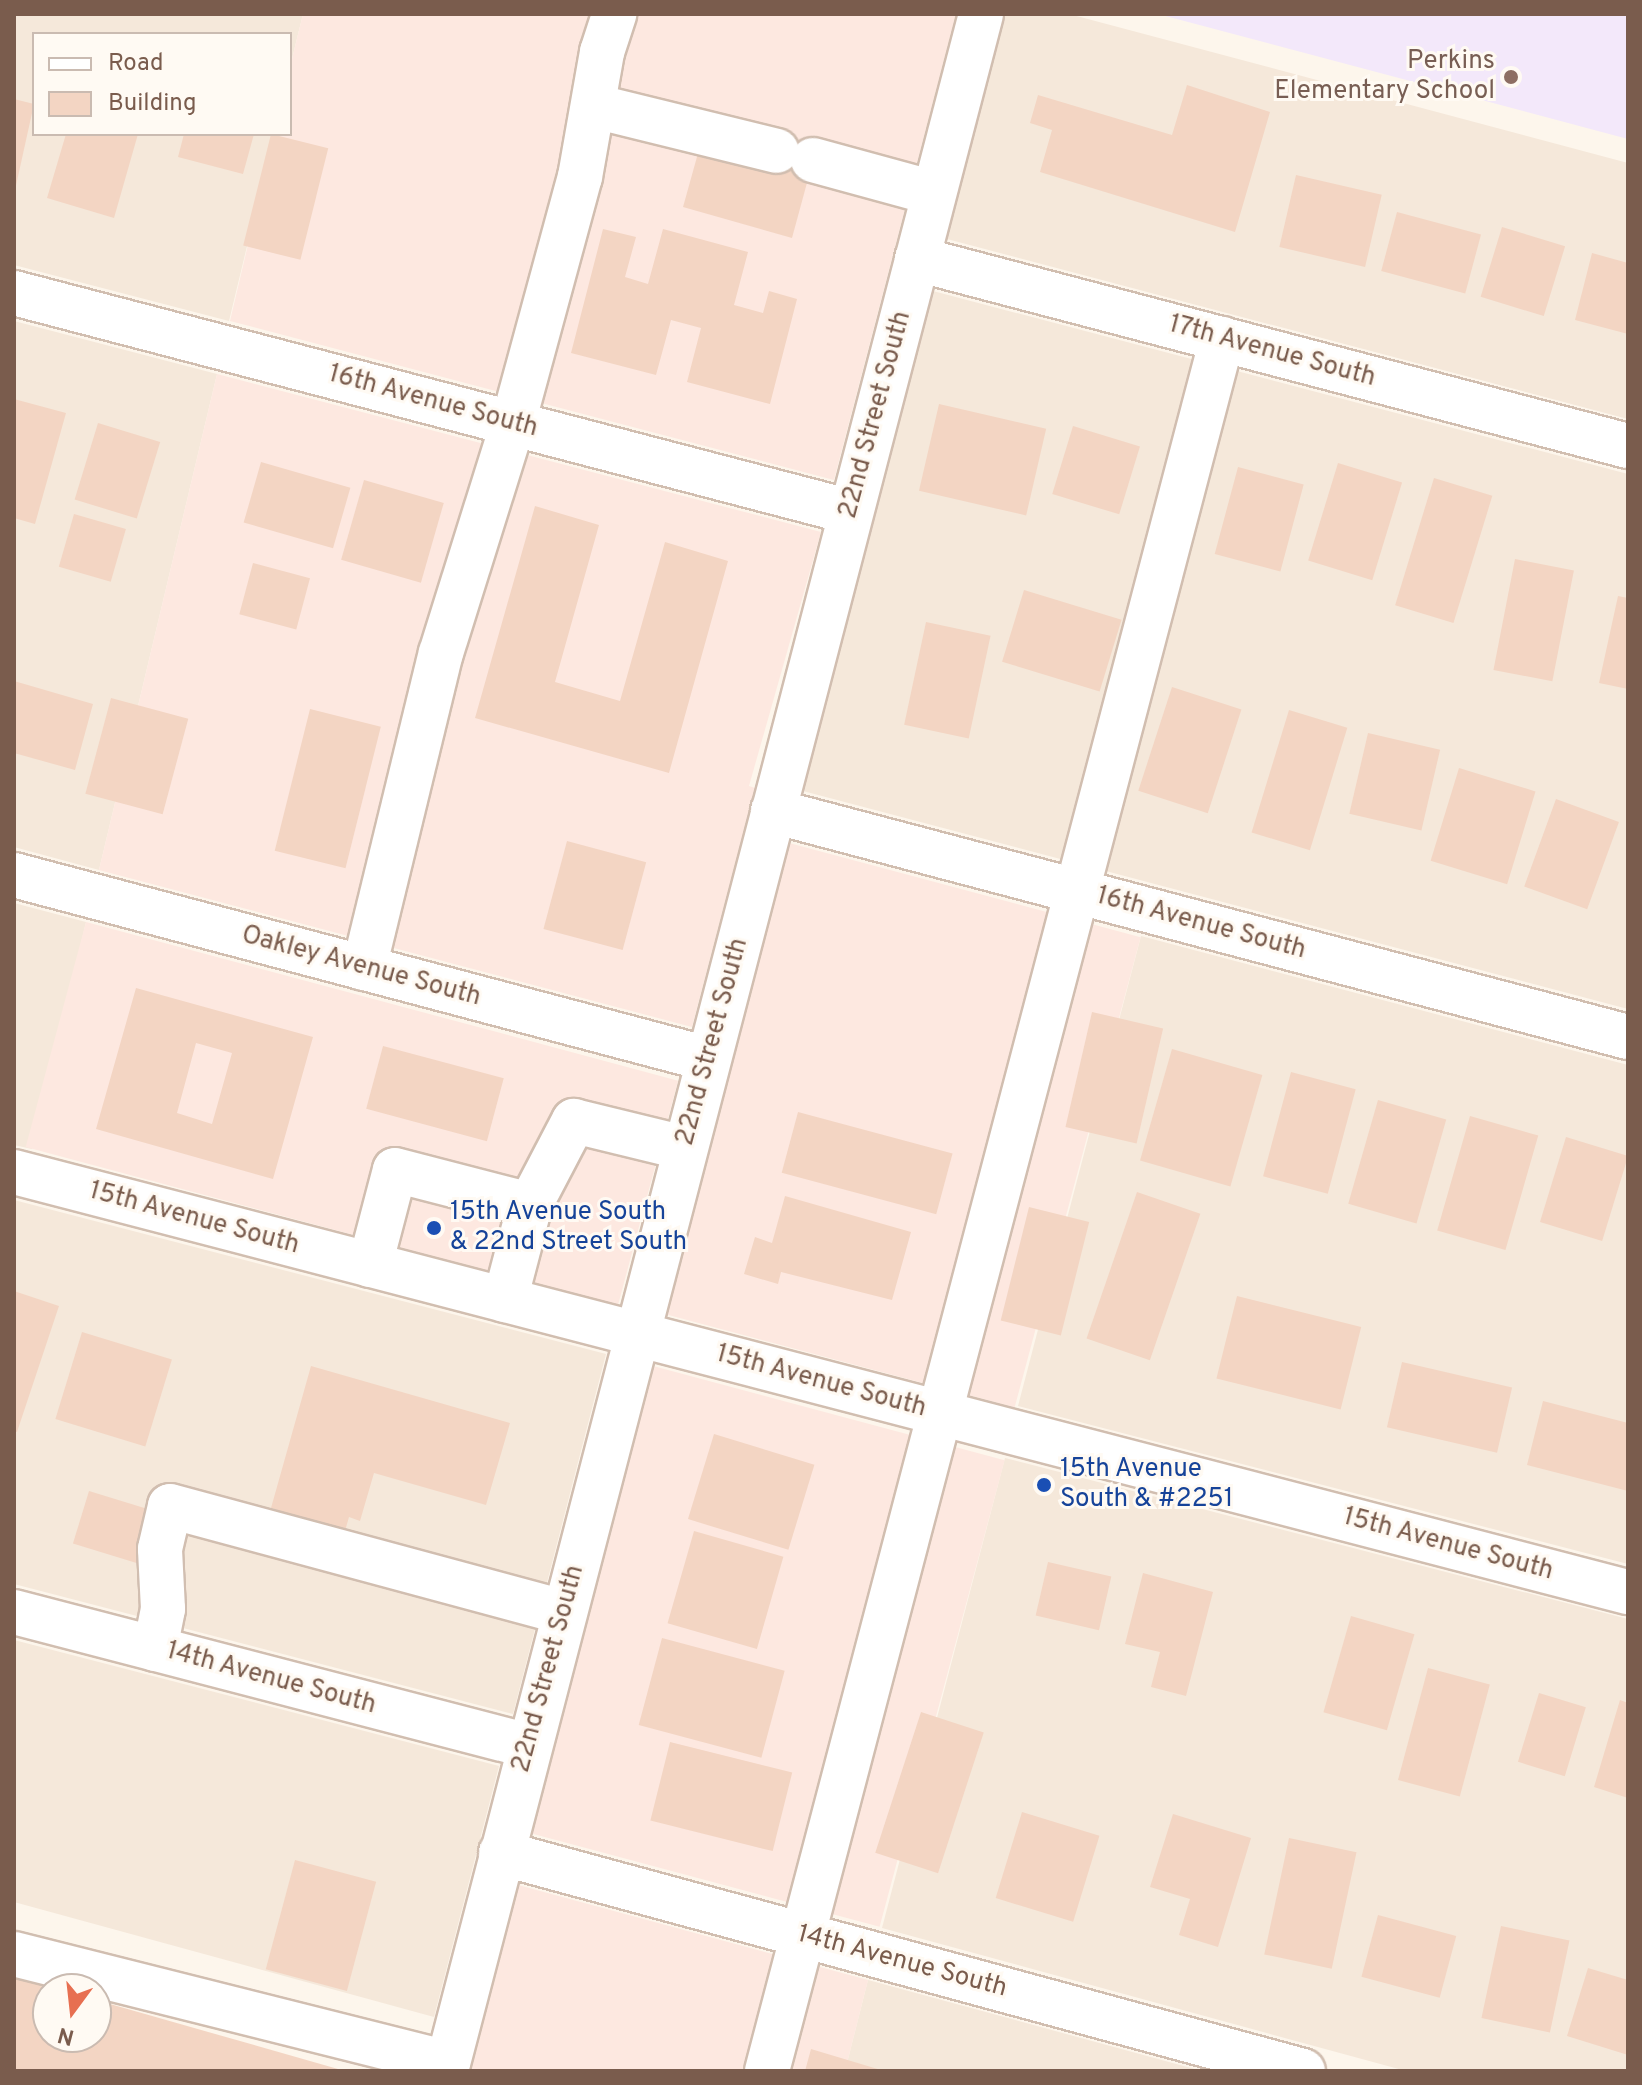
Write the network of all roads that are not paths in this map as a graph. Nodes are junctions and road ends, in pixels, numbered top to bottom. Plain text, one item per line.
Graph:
1 (614, 14) edge
2 (981, 14) edge
3 (594, 106) junction
4 (934, 193) junction
5 (917, 259) junction
6 (14, 293) edge
7 (1222, 339) junction
8 (513, 423) junction
9 (1628, 446) edge
10 (851, 512) junction
11 (773, 811) junction
12 (14, 875) edge
13 (1076, 891) junction
14 (364, 968) junction
15 (1628, 1037) edge
16 (708, 1059) junction
17 (685, 1148) junction
18 (14, 1172) edge
19 (530, 1205) junction
20 (370, 1265) junction
21 (505, 1300) junction
22 (636, 1334) junction
23 (936, 1412) junction
24 (1628, 1592) edge
25 (14, 1612) edge
26 (564, 1612) junction
27 (155, 1649) junction
28 (529, 1746) junction
29 (501, 1853) junction
30 (802, 1935) junction
31 (14, 1954) edge
32 (447, 2067) edge
33 (767, 2071) edge
34 (1303, 2071) edge

1 - 3 street
2 - 4 street, 22nd Street South
3 - 4 street
3 - 8 street
4 - 5 street, 22nd Street South
5 - 7 street, 17th Avenue South
5 - 10 street, 22nd Street South
6 - 8 street, 16th Avenue South
7 - 9 street, 17th Avenue South
7 - 13 street
8 - 10 street, 16th Avenue South
8 - 14 street
10 - 11 street, 22nd Street South
11 - 13 street, 16th Avenue South
11 - 16 street, 22nd Street South
12 - 14 street, Oakley Avenue South
13 - 15 street, 16th Avenue South
13 - 23 street
14 - 16 street, Oakley Avenue South
16 - 17 street, 22nd Street South
17 - 19 street
17 - 22 street, 22nd Street South
18 - 20 street, 15th Avenue South
19 - 20 street
19 - 21 street
20 - 21 street, 15th Avenue South
21 - 22 street, 15th Avenue South
22 - 23 street, 15th Avenue South
22 - 26 street, 22nd Street South
23 - 24 street, 15th Avenue South
23 - 30 street
25 - 27 street, 14th Avenue South
26 - 27 street
26 - 28 street, 22nd Street South
27 - 28 street, 14th Avenue South
28 - 29 street, 22nd Street South
29 - 30 street, 14th Avenue South
29 - 32 street, 22nd Street South
30 - 33 street
30 - 34 street, 14th Avenue South
31 - 32 street

